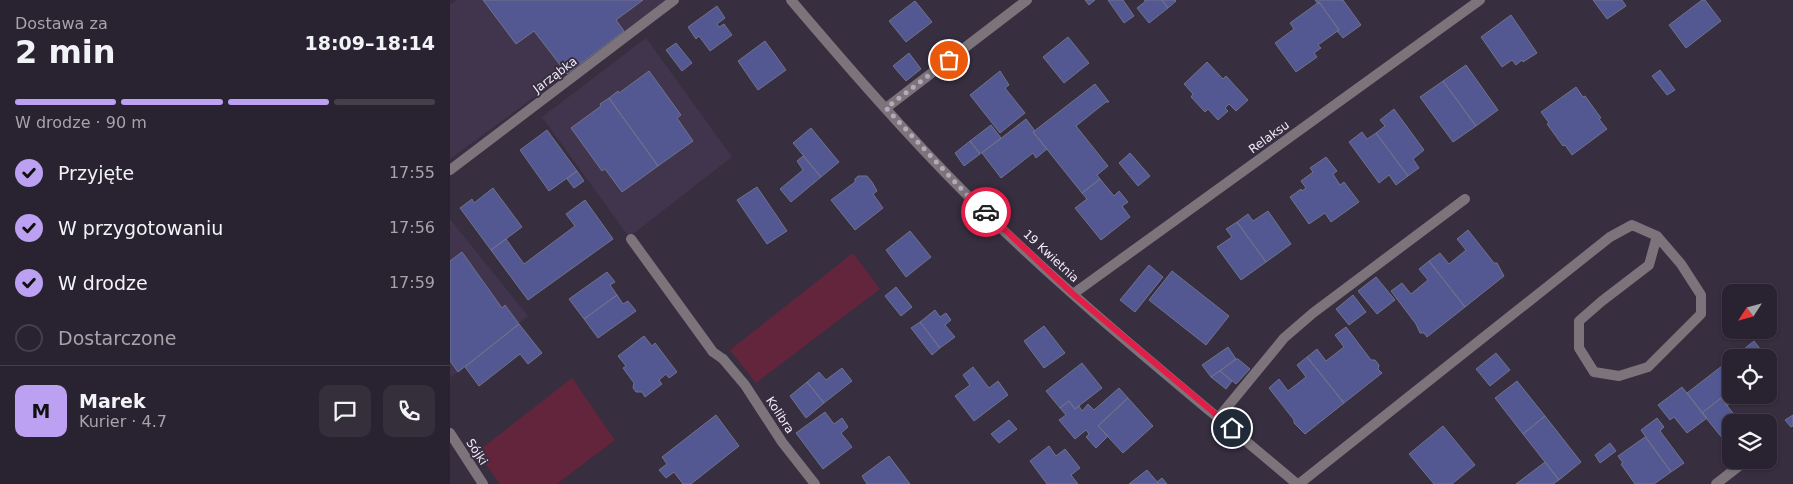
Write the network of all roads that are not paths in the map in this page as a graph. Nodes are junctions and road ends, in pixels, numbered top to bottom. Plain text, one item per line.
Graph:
1 (674, 0) edge
2 (791, 0) edge
3 (1027, 0) edge
4 (1480, 0) edge
5 (886, 108) junction
6 (450, 170) edge
7 (1465, 199) dead end
8 (1657, 236) junction
9 (631, 239) dead end
10 (1073, 294) junction
11 (1219, 417) junction
12 (450, 433) edge
13 (1735, 469) edge
14 (483, 484) edge
15 (815, 484) edge
16 (1298, 484) edge
17 (1716, 484) edge

1 - 6 street, Jarząbka
2 - 5 street, 19 Kwietnia
3 - 5 street
4 - 10 street, Relaksu
5 - 10 street, 19 Kwietnia
7 - 11 street
8 - 8 street
8 - 16 street
9 - 15 street, Kolibra
10 - 11 street, 19 Kwietnia
11 - 16 street, 19 Kwietnia
12 - 14 street, Sójki
13 - 17 street

